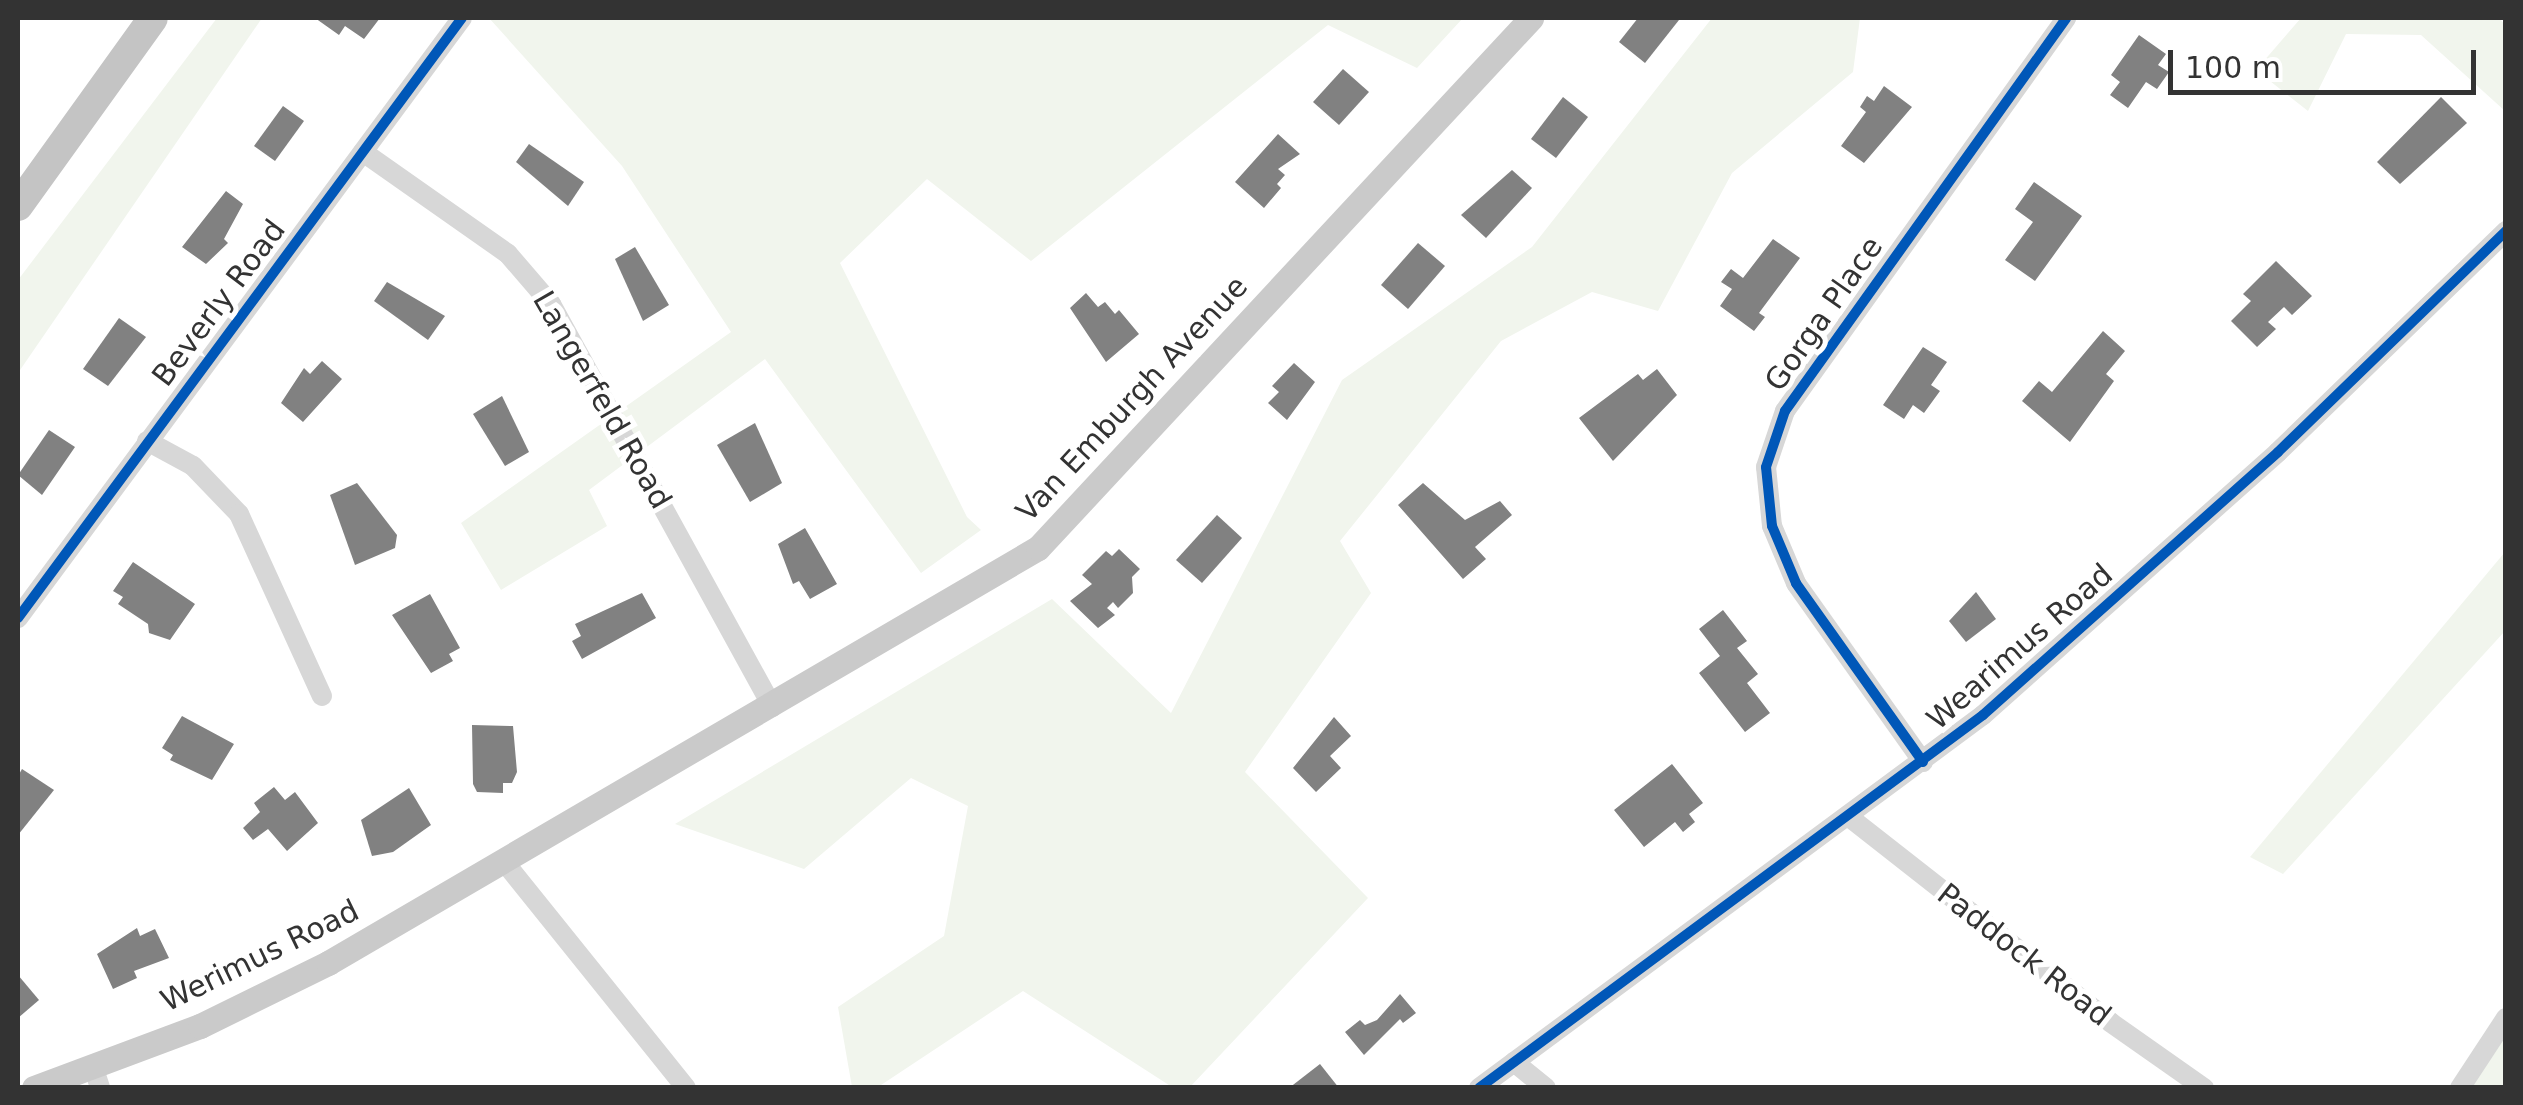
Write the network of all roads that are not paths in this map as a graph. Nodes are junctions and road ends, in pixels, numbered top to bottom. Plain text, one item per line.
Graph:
1 (153, 18) edge
2 (462, 18) edge
3 (1531, 18) edge
4 (2066, 18) edge
5 (363, 152) junction
6 (18, 206) edge
7 (2506, 231) edge
8 (148, 441) junction
9 (18, 618) edge
10 (322, 696) dead end
11 (774, 707) junction
12 (1923, 762) junction
13 (1849, 817) junction
14 (506, 864) junction
15 (2506, 1018) edge
16 (1514, 1062) junction
17 (97, 1077) edge
18 (34, 1088) edge
19 (686, 1088) edge
20 (1479, 1088) edge
21 (1546, 1088) edge
22 (2204, 1088) edge
23 (2460, 1088) edge

1 - 6 highway
2 - 5 street, Beverly Road
3 - 11 main road, Van Emburgh Avenue
4 - 12 street, Gorga Place
5 - 8 street, Beverly Road
5 - 11 street, Langerfeld Road
7 - 12 street, Wearimus Road
8 - 9 street, Beverly Road
8 - 10 street
11 - 14 main road, Van Emburgh Avenue
12 - 13 street, Wearimus Road
13 - 16 street, Wearimus Road
13 - 22 street, Paddock Road
14 - 17 main road, Werimus Road
14 - 19 street
15 - 23 street
16 - 20 street, Wearimus Road
16 - 21 street
17 - 18 main road, Werimus Road

